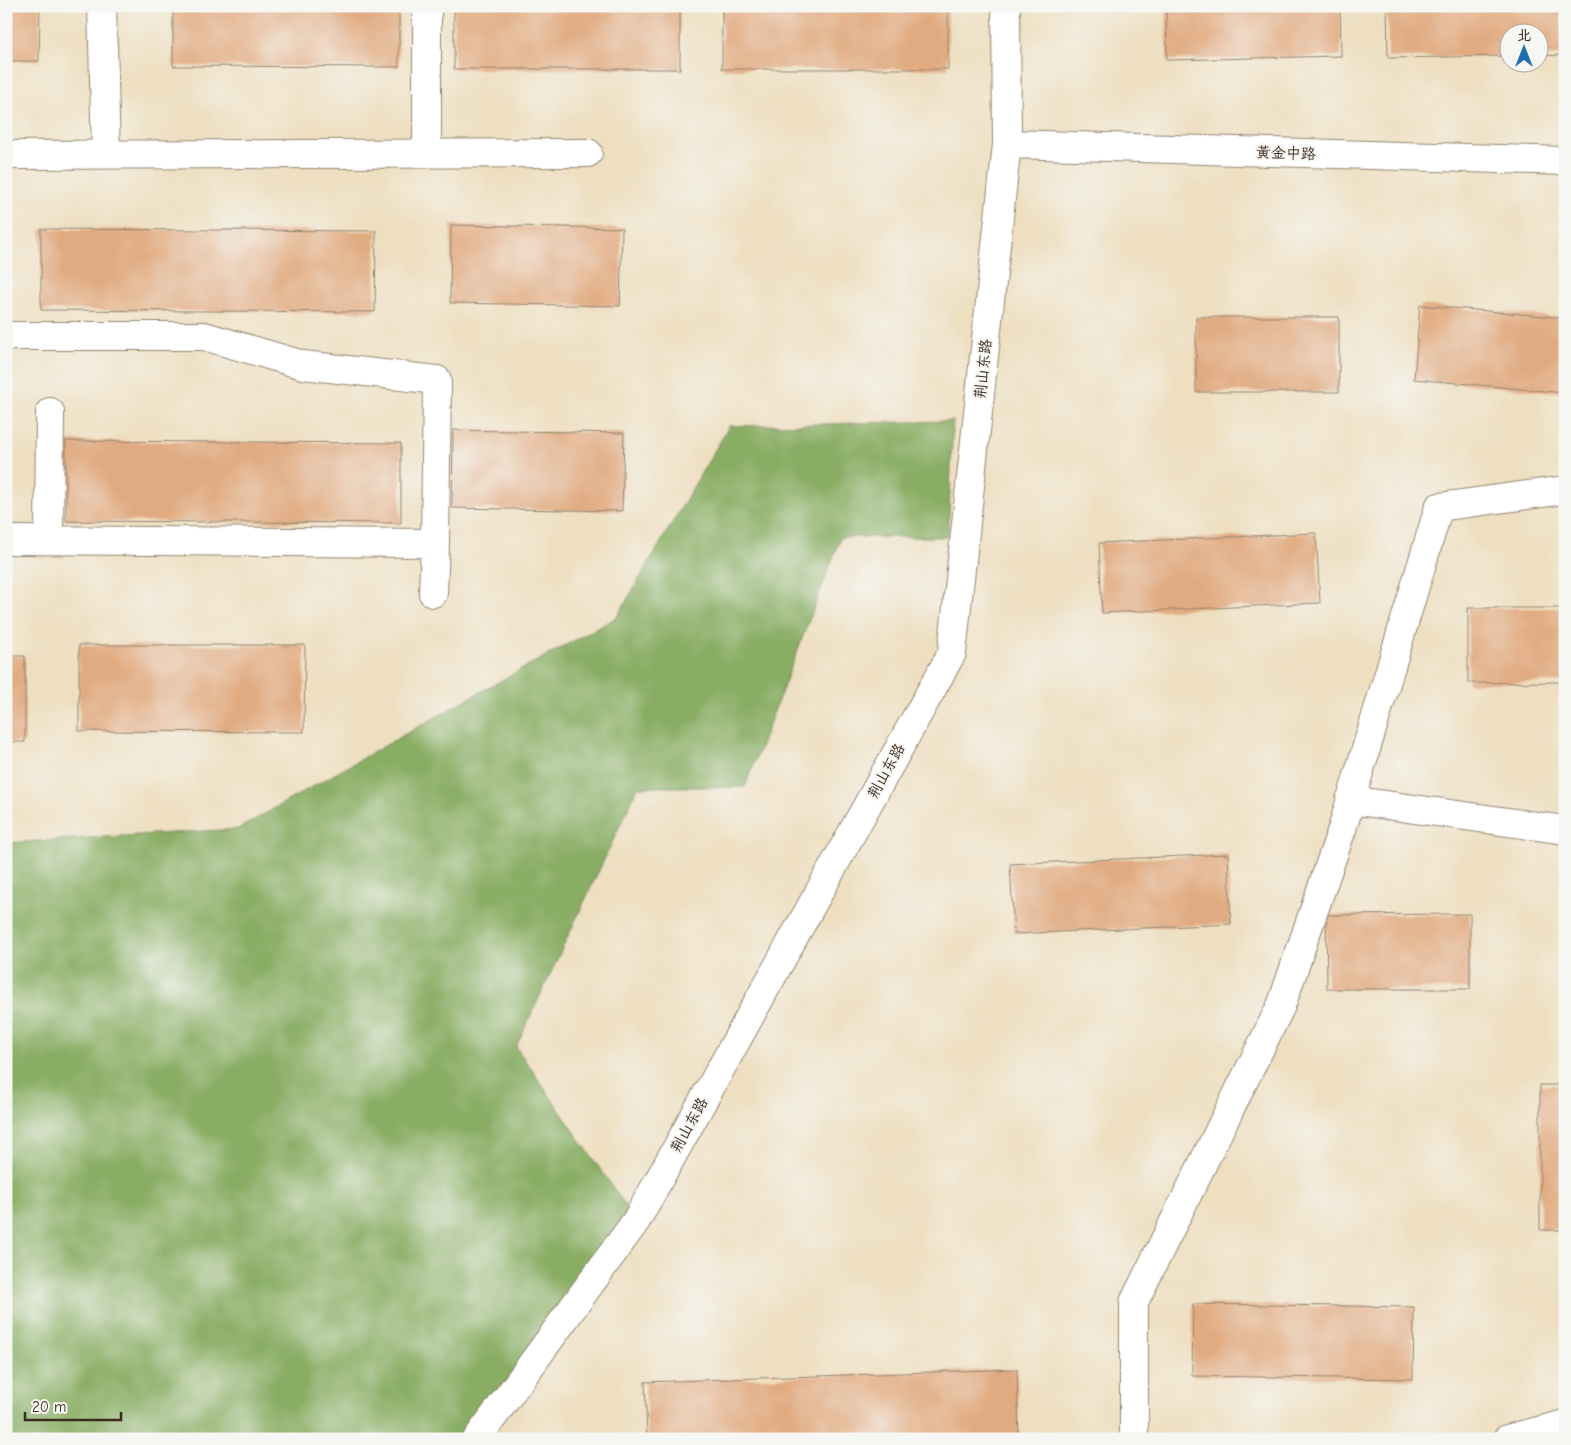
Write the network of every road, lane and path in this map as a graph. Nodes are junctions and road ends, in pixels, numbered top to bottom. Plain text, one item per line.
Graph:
1 (102, 6) edge
2 (427, 6) edge
3 (1006, 6) edge
4 (1007, 144) junction
5 (588, 152) dead end
6 (427, 153) junction
7 (106, 154) junction
8 (6, 155) edge
9 (1565, 161) edge
10 (6, 336) edge
11 (50, 412) dead end
12 (1565, 490) edge
13 (49, 539) junction
14 (6, 540) edge
15 (435, 543) junction
16 (433, 592) dead end
17 (1350, 800) junction
18 (1565, 830) edge
19 (1565, 1424) edge
20 (478, 1439) edge
21 (1134, 1439) edge
22 (1507, 1439) edge

1 - 7 street
2 - 6 street
3 - 4 street, 荆山东路
4 - 9 street, 黄金中路
4 - 20 street, 荆山东路
5 - 6 street
6 - 7 street
7 - 8 street
10 - 15 street
11 - 13 street
12 - 17 street
13 - 14 street
13 - 15 street
15 - 16 street
17 - 18 street
17 - 21 street
19 - 22 street

